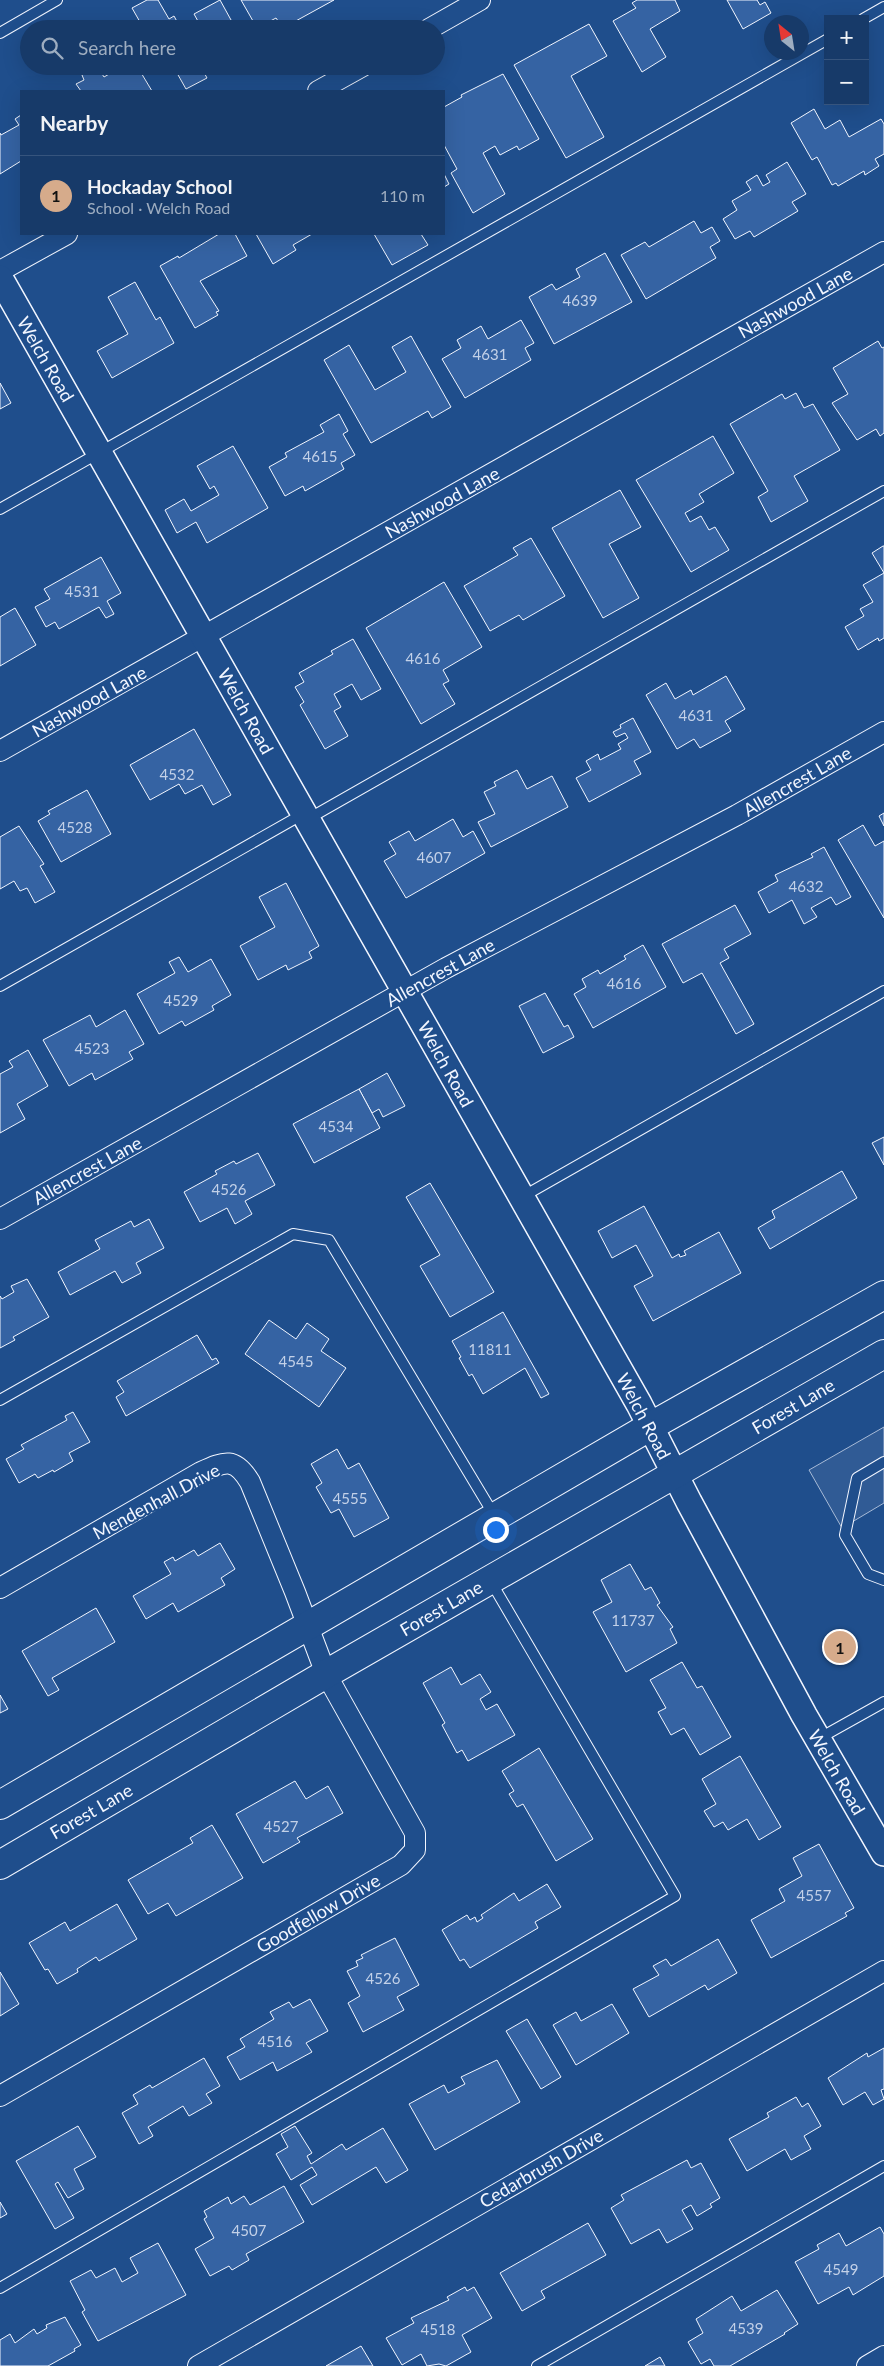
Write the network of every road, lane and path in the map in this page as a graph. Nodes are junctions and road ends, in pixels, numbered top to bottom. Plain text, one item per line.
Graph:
1 (57, 0) edge
2 (480, 0) edge
3 (884, 7) edge
4 (869, 16) edge
5 (22, 20) edge
6 (445, 20) edge
7 (20, 21) edge
8 (0, 33) edge
9 (824, 41) edge
10 (346, 75) edge
11 (320, 90) edge
12 (64, 235) edge
13 (884, 252) edge
14 (0, 271) edge
15 (0, 278) edge
16 (100, 452) junction
17 (884, 491) edge
18 (0, 509) edge
19 (204, 636) junction
20 (884, 732) edge
21 (0, 751) edge
22 (306, 816) junction
23 (0, 986) edge
24 (405, 991) junction
25 (884, 991) edge
26 (521, 1197) junction
27 (0, 1219) edge
28 (884, 1295) edge
29 (884, 1354) edge
30 (0, 1400) edge
31 (651, 1426) junction
32 (884, 1462) edge
33 (676, 1474) junction
34 (496, 1518) junction
35 (490, 1580) junction
36 (884, 1580) edge
37 (0, 1588) edge
38 (309, 1626) junction
39 (326, 1674) junction
40 (884, 1702) edge
41 (818, 1739) junction
42 (0, 1804) edge
43 (884, 1853) edge
44 (0, 1865) edge
45 (884, 1971) edge
46 (0, 2096) edge
47 (884, 2166) edge
48 (0, 2288) edge
49 (884, 2356) edge
50 (198, 2366) edge
51 (537, 2366) edge
52 (867, 2366) edge

1 - 5 lane
2 - 6 street
3 - 4 lane
7 - 8 lane
9 - 16 lane
10 - 11 street
12 - 14 street
13 - 19 street, Nashwood Lane
15 - 16 street, Welch Road
16 - 18 lane
16 - 19 street, Welch Road
17 - 22 lane
19 - 21 street, Nashwood Lane
19 - 22 street, Welch Road
20 - 24 street, Allencrest Lane
22 - 23 lane
22 - 24 street, Welch Road
24 - 26 street, Welch Road
24 - 27 street, Allencrest Lane
25 - 26 lane
26 - 31 street, Welch Road
28 - 31 main road
29 - 33 main road, Forest Lane
30 - 34 lane
31 - 33 street, Welch Road
31 - 34 main road
32 - 36 lane
33 - 35 main road, Forest Lane
33 - 41 street, Welch Road
34 - 38 main road
35 - 39 main road, Forest Lane
35 - 48 lane
37 - 38 street, Mendenhall Drive
38 - 39 street, Goodfellow Drive
38 - 42 main road
39 - 44 main road, Forest Lane
39 - 46 street, Goodfellow Drive
40 - 41 lane
41 - 43 street, Welch Road
45 - 50 street, Cedarbrush Drive
47 - 51 lane
49 - 52 street

